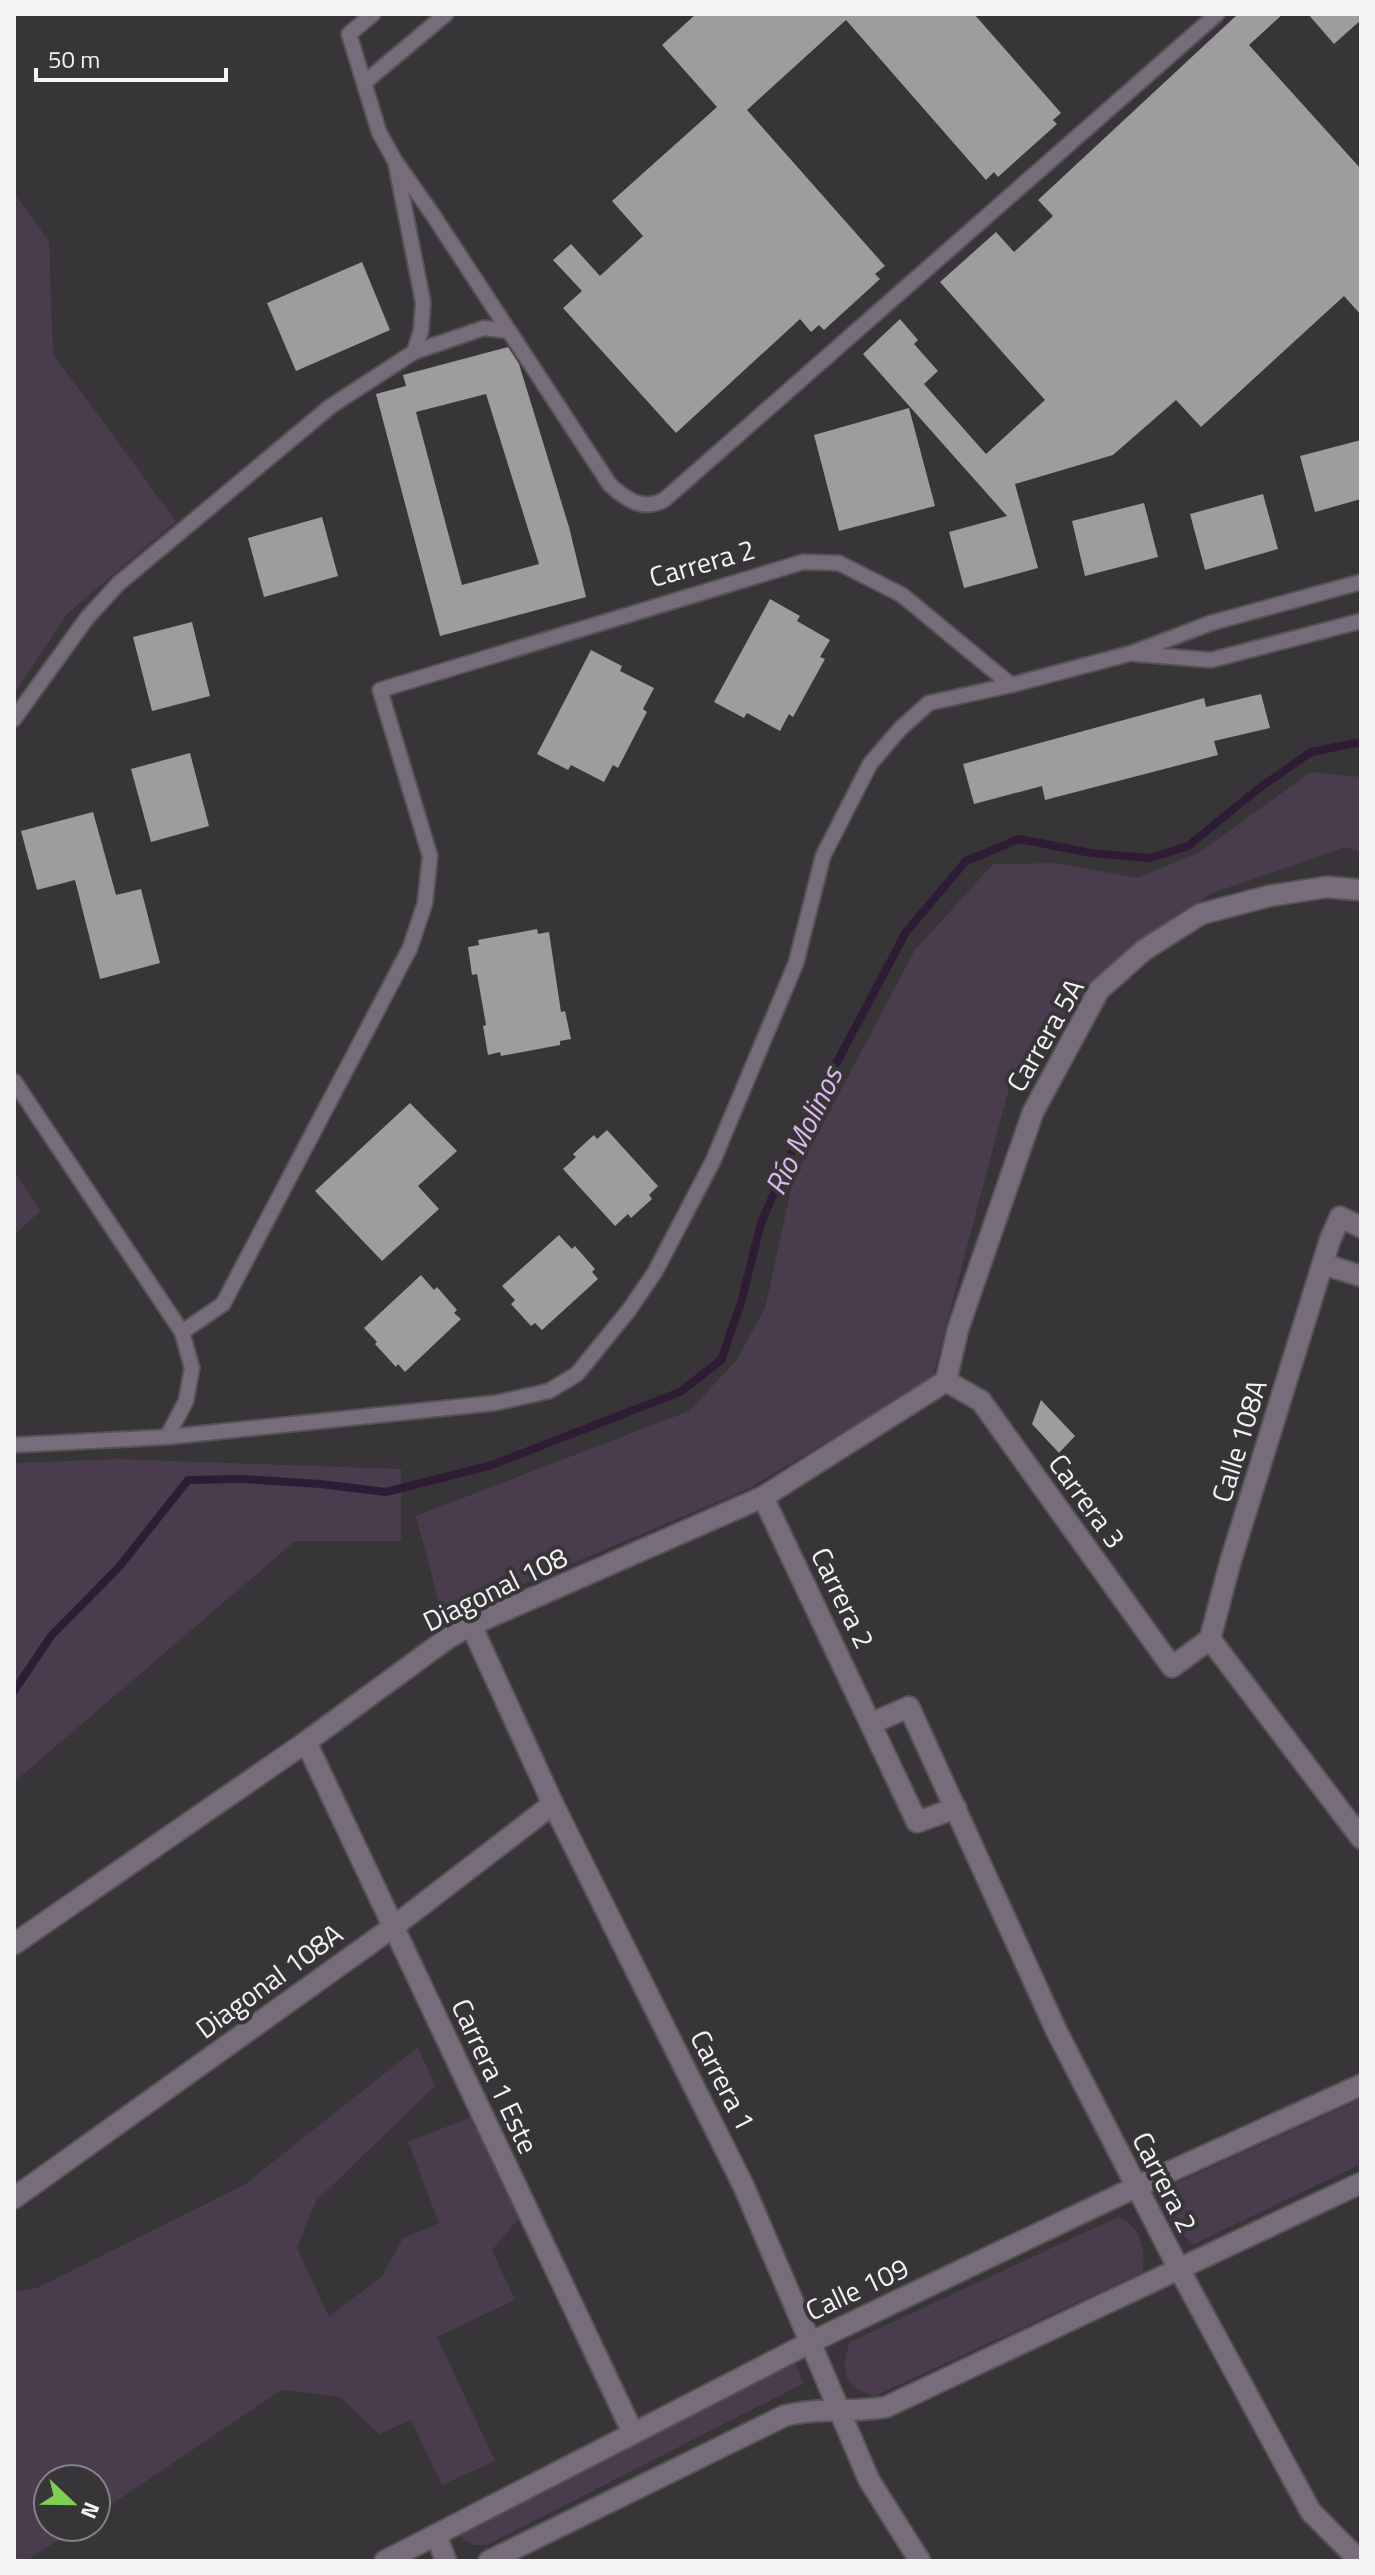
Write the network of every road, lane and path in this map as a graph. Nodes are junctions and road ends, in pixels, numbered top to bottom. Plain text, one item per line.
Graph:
1 (373, 14) edge
2 (446, 14) edge
3 (1217, 14) edge
4 (365, 82) junction
5 (395, 161) junction
6 (509, 331) junction
7 (414, 352) junction
8 (1361, 582) edge
9 (1361, 621) edge
10 (1132, 653) junction
11 (1011, 685) junction
12 (14, 719) edge
13 (1361, 890) edge
14 (14, 1081) edge
15 (1361, 1227) edge
16 (1323, 1264) junction
17 (1361, 1276) edge
18 (182, 1332) junction
19 (946, 1381) junction
20 (167, 1437) junction
21 (14, 1445) edge
22 (763, 1497) junction
23 (471, 1625) junction
24 (1210, 1639) junction
25 (872, 1723) junction
26 (306, 1742) junction
27 (553, 1804) junction
28 (956, 1808) junction
29 (1361, 1838) edge
30 (393, 1927) junction
31 (14, 1944) edge
32 (1361, 2085) edge
33 (1361, 2183) edge
34 (1136, 2187) junction
35 (14, 2198) edge
36 (1179, 2269) junction
37 (809, 2343) junction
38 (838, 2411) junction
39 (633, 2433) junction
40 (436, 2535) junction
41 (385, 2561) edge
42 (446, 2561) edge
43 (489, 2561) edge
44 (920, 2561) edge
45 (1360, 2561) edge

1 - 4 lane
2 - 4 lane
3 - 6 lane
4 - 5 lane
5 - 6 lane
5 - 7 lane
6 - 7 lane
7 - 12 lane
8 - 10 lane
9 - 10 lane
10 - 11 lane
11 - 18 lane, Carrera 2
11 - 20 lane
13 - 19 street, Carrera 5A
14 - 18 lane
15 - 16 street, Calle 108A
16 - 17 street
16 - 24 street, Calle 108A
18 - 20 lane
19 - 22 street, Diagonal 108
19 - 24 street, Carrera 3
20 - 21 lane
22 - 23 street, Diagonal 108
22 - 25 street, Carrera 2
23 - 26 street, Diagonal 108
23 - 27 street, Carrera 1
24 - 29 street
25 - 28 street, Carrera 2
25 - 28 street, Carrera 2
26 - 30 street, Carrera 1 Este
26 - 31 street, Diagonal 108
27 - 30 street, Diagonal 108A
27 - 37 street, Carrera 1
28 - 34 street, Carrera 2
30 - 35 street, Diagonal 108A
30 - 39 street, Carrera 1 Este
32 - 34 street, Calle 109
33 - 36 street
34 - 36 street, Carrera 2
34 - 37 street, Calle 109
36 - 38 street
36 - 45 street, Carrera 2
37 - 38 street, Carrera 1
37 - 39 street, Calle 109
38 - 43 street
38 - 44 street, Carrera 1
39 - 40 street, Calle 109
40 - 41 street, Calle 109
40 - 42 street

